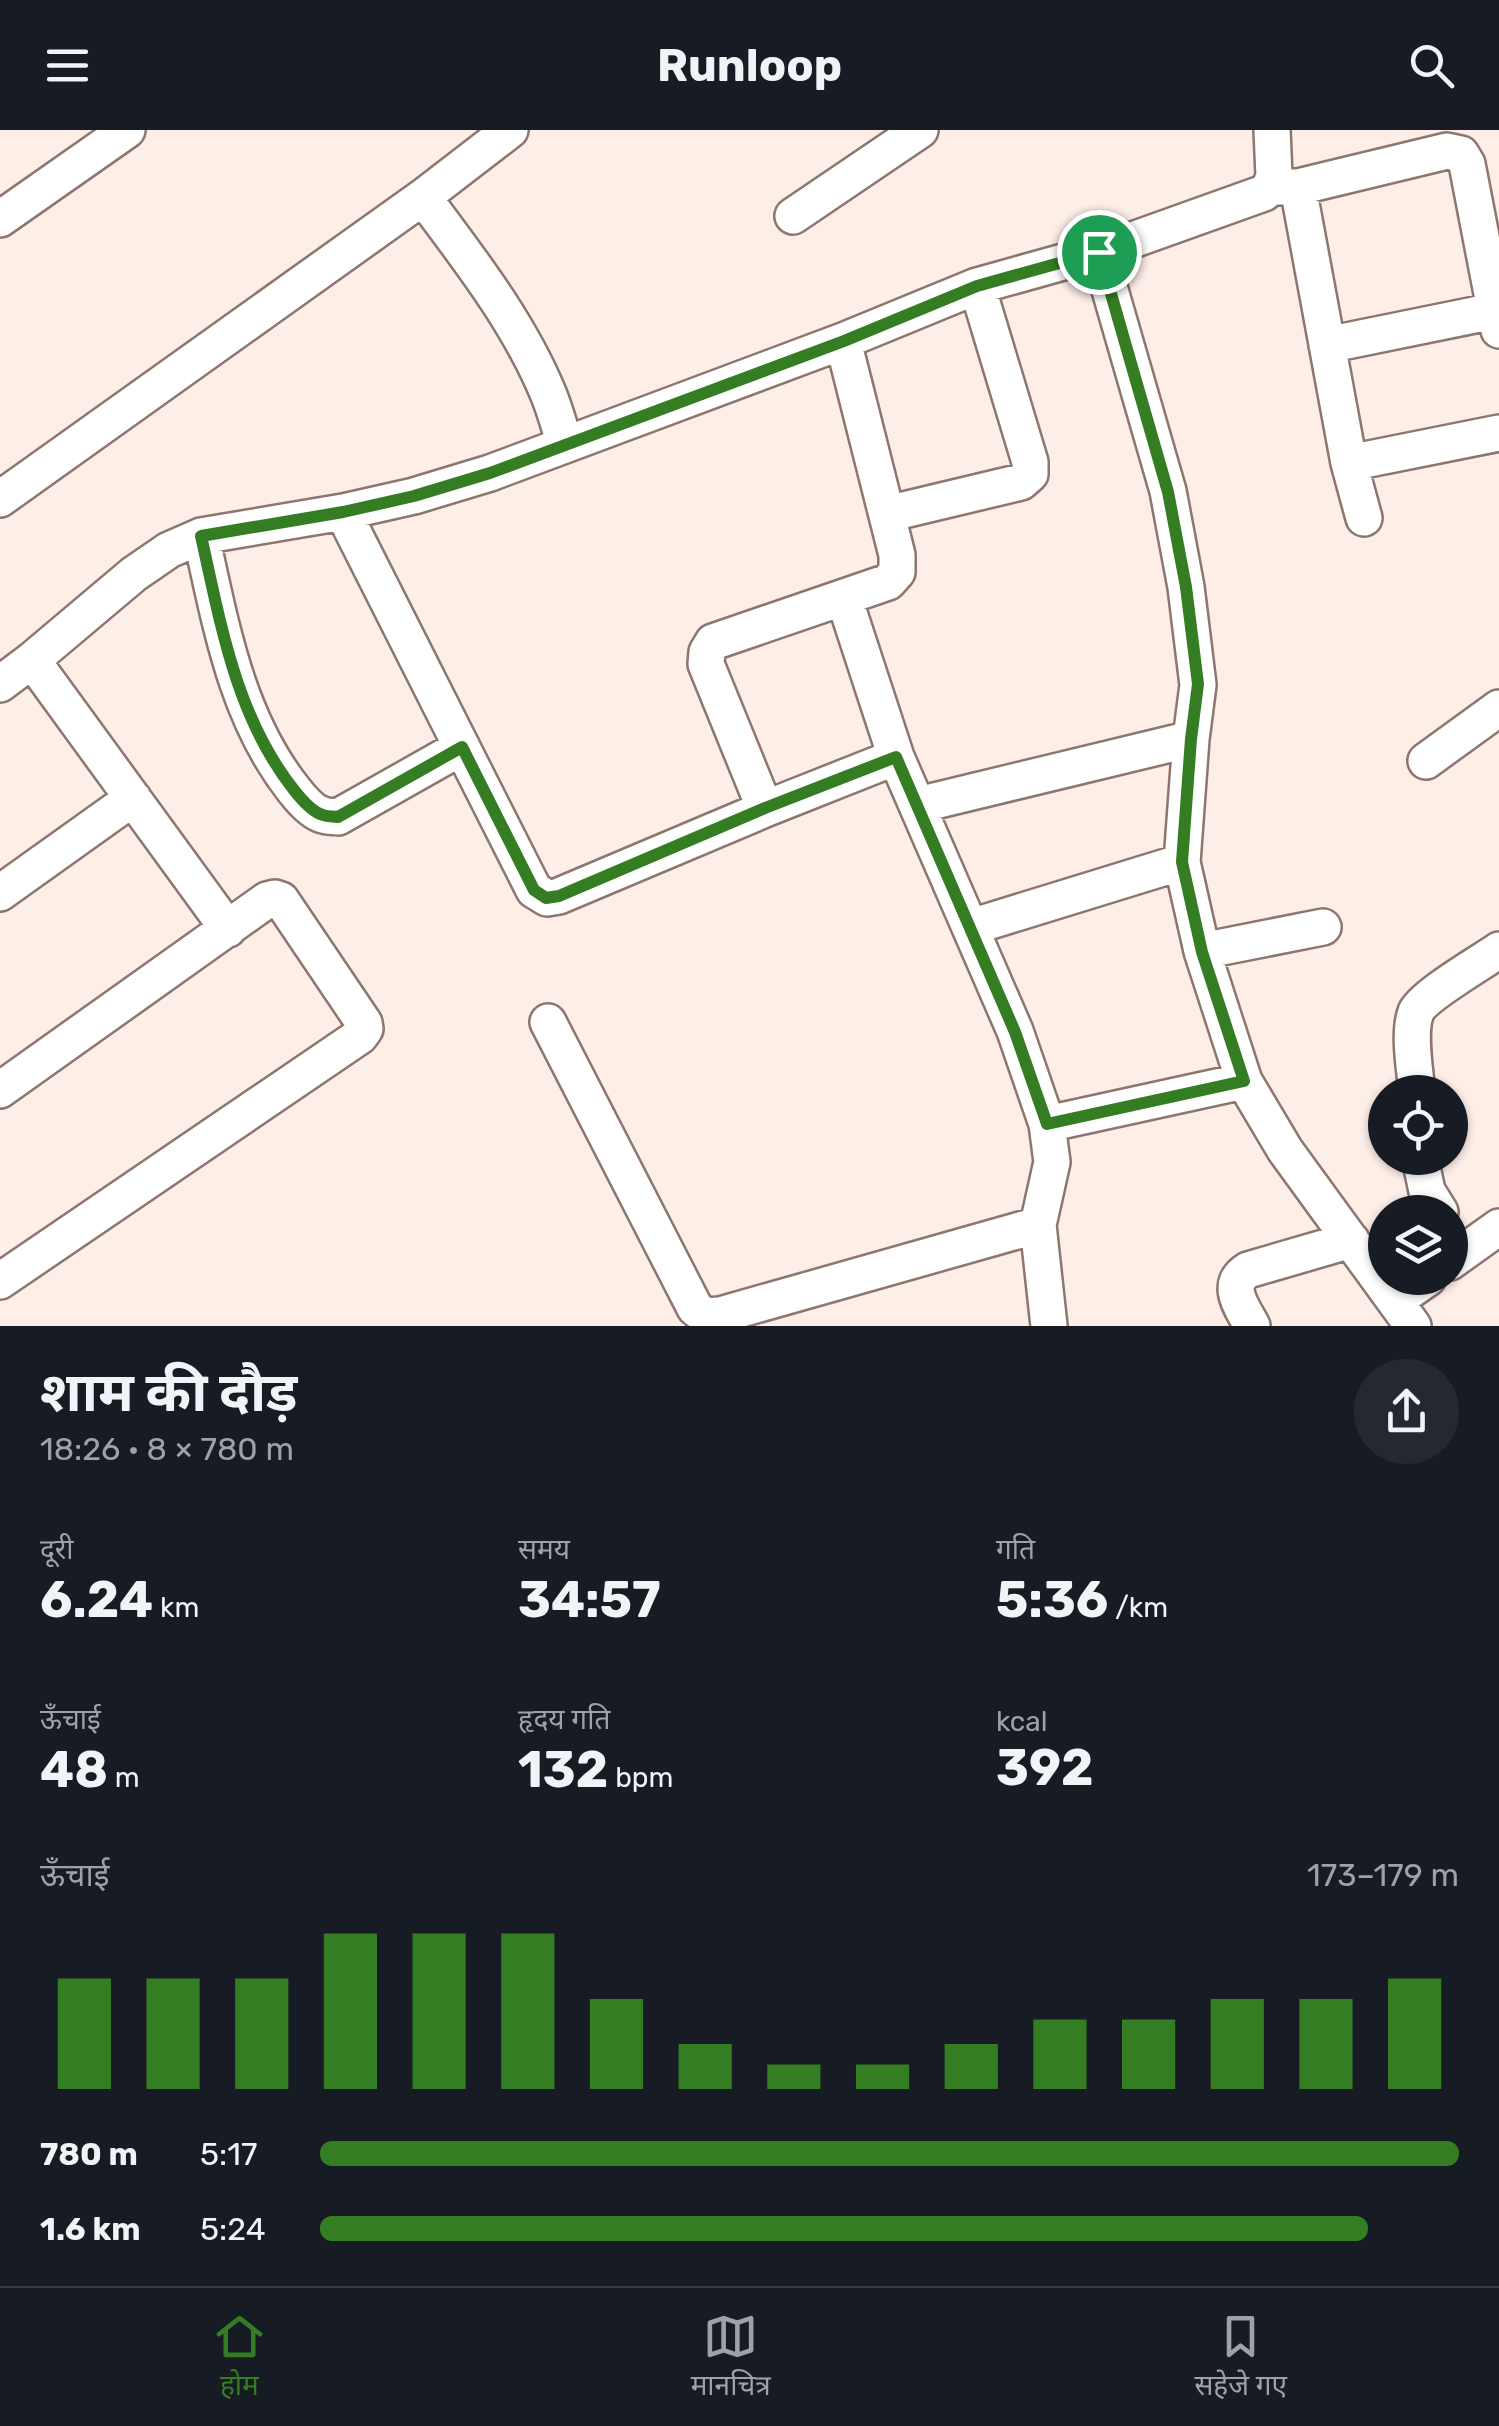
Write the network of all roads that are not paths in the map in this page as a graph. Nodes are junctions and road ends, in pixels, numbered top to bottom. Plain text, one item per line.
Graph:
1 (126, 130) edge
2 (510, 130) edge
3 (920, 130) edge
4 (1272, 130) edge
5 (1284, 187) junction
6 (423, 196) junction
7 (793, 216) dead end
8 (0, 219) edge
9 (1099, 252) junction
10 (977, 286) junction
11 (1498, 316) edge
12 (844, 341) junction
13 (1327, 345) junction
14 (1499, 432) edge
15 (565, 446) junction
16 (1349, 463) junction
17 (0, 500) edge
18 (343, 512) junction
19 (887, 514) junction
20 (1364, 518) dead end
21 (201, 536) junction
22 (844, 598) junction
23 (32, 660) junction
24 (0, 684) edge
25 (1499, 708) edge
26 (1191, 739) junction
27 (462, 747) junction
28 (896, 757) junction
29 (1426, 761) dead end
30 (133, 798) junction
31 (918, 805) junction
32 (765, 808) junction
33 (1182, 862) junction
34 (0, 893) edge
35 (972, 927) junction
36 (1323, 927) dead end
37 (228, 928) junction
38 (1499, 950) edge
39 (1202, 952) junction
40 (548, 1022) dead end
41 (1415, 1075) edge
42 (1244, 1081) junction
43 (0, 1090) edge
44 (1047, 1124) junction
45 (1038, 1226) junction
46 (1499, 1227) edge
47 (1351, 1240) junction
48 (1468, 1241) edge
49 (0, 1282) edge
50 (1404, 1313) edge
51 (707, 1321) edge
52 (1049, 1326) edge
53 (1252, 1326) edge

1 - 8 street
2 - 6 street
3 - 7 street
4 - 5 street
5 - 9 street
5 - 11 street
5 - 13 street
6 - 15 street
6 - 17 street
9 - 10 street
9 - 26 street
10 - 12 street
10 - 19 street
11 - 13 street
12 - 15 street
12 - 19 street
13 - 16 street
14 - 16 street
15 - 18 street
16 - 20 street
18 - 21 street
18 - 27 street
19 - 22 street
21 - 23 street
21 - 27 street
22 - 28 street
22 - 32 street
23 - 24 street
23 - 30 street
25 - 29 street
26 - 31 street
26 - 33 street
27 - 32 street
28 - 31 street
28 - 32 street
30 - 34 street
30 - 37 street
31 - 35 street
33 - 35 street
33 - 39 street
35 - 44 street
36 - 39 street
37 - 43 street
37 - 49 street
38 - 41 street
39 - 42 street
40 - 51 street
42 - 44 street
42 - 47 street
44 - 45 street
45 - 51 street
45 - 52 street
46 - 48 street
47 - 50 street
47 - 53 street

